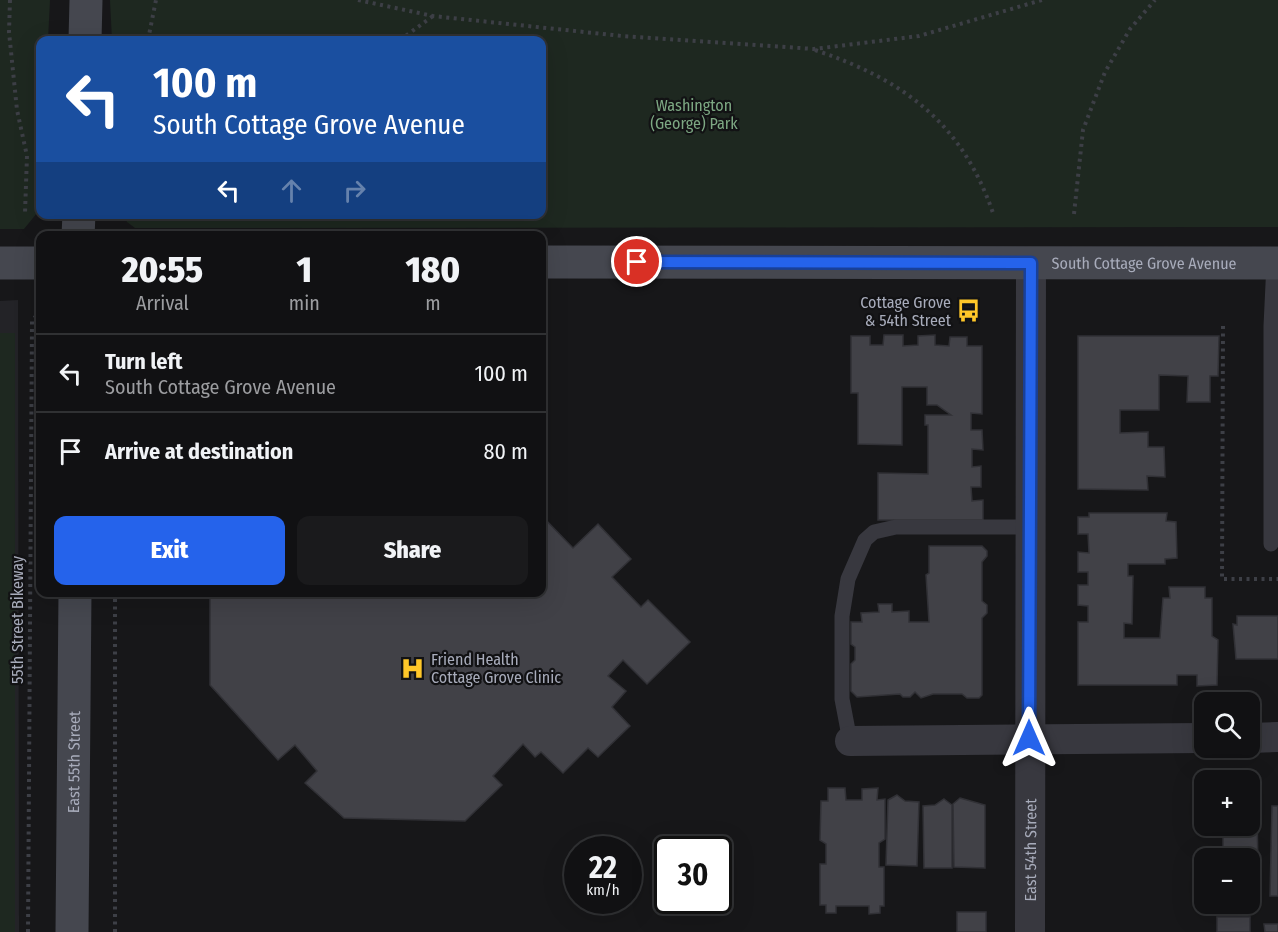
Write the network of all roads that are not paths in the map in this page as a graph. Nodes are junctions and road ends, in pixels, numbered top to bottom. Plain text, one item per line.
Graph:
1 (86, 0) edge
2 (85, 36) edge
3 (546, 262) edge
4 (0, 263) edge
5 (36, 263) edge
6 (1031, 263) junction
7 (1276, 264) edge
8 (1030, 527) junction
9 (1271, 544) dead end
10 (75, 597) edge
11 (1278, 737) edge
12 (1029, 738) junction
13 (1194, 738) edge
14 (1260, 738) edge
15 (850, 741) joint
16 (72, 932) edge
17 (1030, 932) edge

1 - 2 main road
3 - 6 main road, South Cottage Grove Avenue
4 - 5 main road
6 - 7 main road, South Cottage Grove Avenue
6 - 8 street, East 54th Street
7 - 9 lane
8 - 12 street, East 54th Street
8 - 15 lane
10 - 16 main road, East 55th Street
11 - 14 street
12 - 13 street
12 - 15 street
12 - 17 street, East 54th Street

